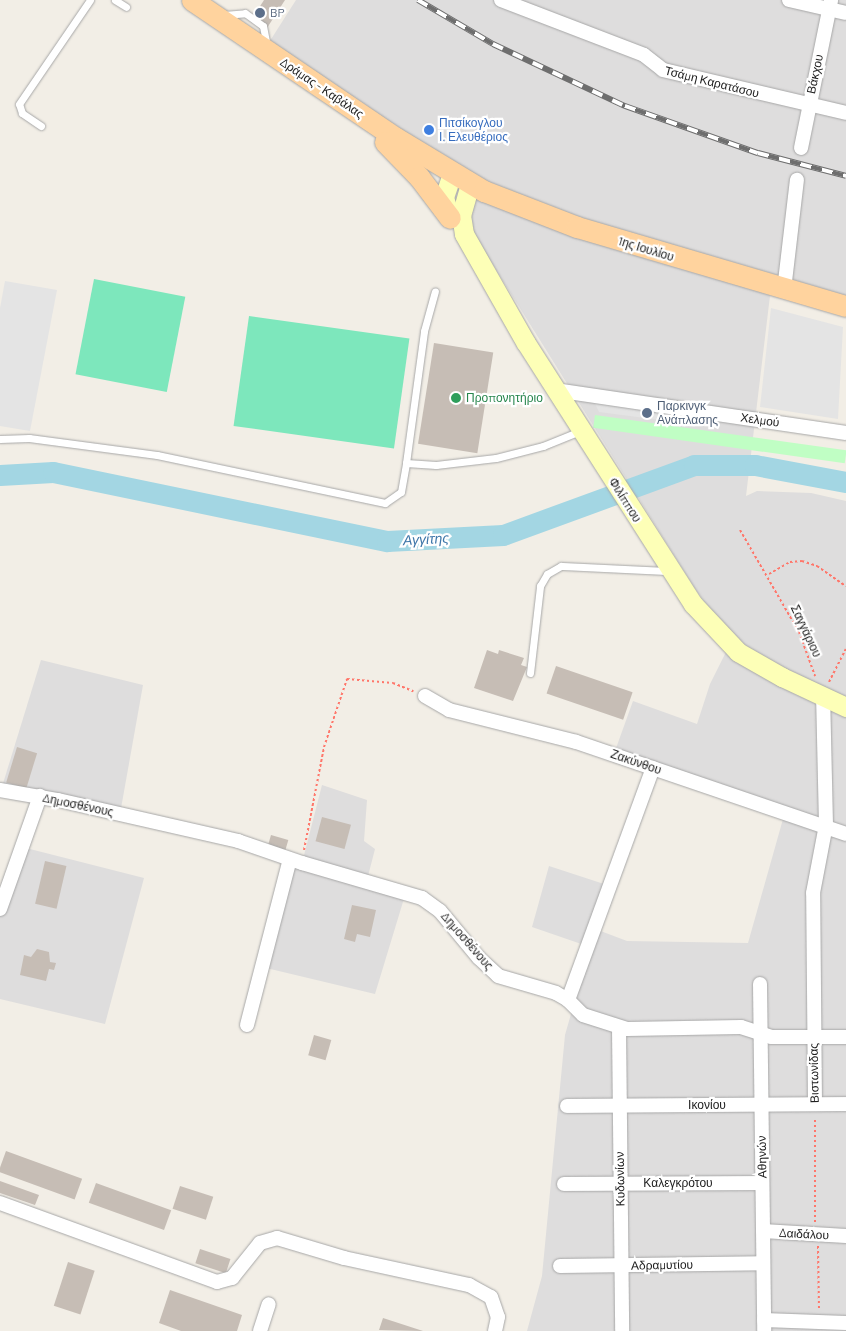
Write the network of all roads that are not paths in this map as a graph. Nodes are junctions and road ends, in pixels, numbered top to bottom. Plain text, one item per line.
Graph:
1 (90, 0) edge
2 (115, 0) edge
3 (192, 0) edge
4 (501, 0) edge
5 (789, 0) edge
6 (830, 5) edge
7 (126, 7) dead end
8 (846, 14) edge
9 (808, 104) junction
10 (356, 111) junction
11 (846, 112) edge
12 (41, 126) dead end
13 (801, 148) dead end
14 (461, 179) junction
15 (797, 180) dead end
16 (450, 218) junction
17 (464, 234) junction
18 (784, 290) junction
19 (435, 291) dead end
20 (846, 306) edge
21 (556, 390) junction
22 (580, 430) junction
23 (846, 433) edge
24 (0, 439) edge
25 (406, 463) junction
26 (670, 571) junction
27 (530, 673) dead end
28 (425, 696) road end
29 (823, 697) junction
30 (846, 707) edge
31 (653, 768) junction
32 (0, 790) edge
33 (40, 796) junction
34 (826, 825) junction
35 (846, 834) edge
36 (296, 861) junction
37 (0, 909) edge
38 (760, 984) dead end
39 (568, 1000) junction
40 (248, 1025) dead end
41 (619, 1027) junction
42 (760, 1034) junction
43 (814, 1036) junction
44 (846, 1037) edge
45 (815, 1104) junction
46 (846, 1104) edge
47 (761, 1105) junction
48 (567, 1106) dead end
49 (619, 1106) junction
50 (762, 1183) junction
51 (564, 1184) dead end
52 (620, 1184) junction
53 (0, 1202) edge
54 (763, 1231) junction
55 (846, 1236) edge
56 (763, 1263) junction
57 (560, 1266) dead end
58 (622, 1266) junction
59 (269, 1304) dead end
60 (846, 1323) edge
61 (764, 1325) edge
62 (260, 1331) edge
63 (495, 1331) edge
64 (622, 1331) edge

1 - 12 lane
2 - 7 lane
3 - 10 main road, Δράμας - Καβάλας
4 - 9 street, Τσάμη Καρατάσου
5 - 6 street
6 - 8 street
6 - 9 street, Βάκχου
9 - 11 street, Τσάμη Καρατάσου
9 - 13 street, Βάκχου
10 - 14 main road, Δράμας - Καβάλας
10 - 16 main road
14 - 16 main road, Φιλίππου
14 - 17 main road, Φιλίππου
14 - 18 main road, 1ης Ιουλίου
15 - 18 street
16 - 17 main road, Φιλίππου
17 - 21 main road, Φιλίππου
18 - 20 main road, 1ης Ιουλίου
19 - 25 lane
21 - 22 main road, Φιλίππου
21 - 23 street, Χελμού
22 - 25 lane
22 - 26 main road, Φιλίππου
24 - 25 lane
26 - 27 lane
26 - 29 main road, Φιλίππου
28 - 31 street, Ζακύνθου
29 - 30 main road, Φιλίππου
29 - 34 street, Βιστωνίδας
31 - 34 street, Ζακύνθου
31 - 39 street
32 - 33 street, Δημοσθένους
33 - 36 street, Δημοσθένους
33 - 37 street
34 - 35 street, Ζακύνθου
34 - 43 street, Βιστωνίδας
36 - 39 street, Δημοσθένους
36 - 40 street
38 - 42 street, Αθηνών
39 - 41 street, Δημοσθένους
41 - 42 street, Δημοσθένους
41 - 49 street, Κυδωνίων
42 - 43 street, Δημοσθένους
42 - 47 street, Αθηνών
43 - 44 street, Δημοσθένους
43 - 45 street, Βιστωνίδας
45 - 46 street, Ικονίου
45 - 47 street, Ικονίου
47 - 49 street, Ικονίου
47 - 50 street, Αθηνών
48 - 49 street, Ικονίου
49 - 52 street, Κυδωνίων
50 - 52 street, Καλεγκρότου
50 - 54 street, Αθηνών
51 - 52 street, Καλεγκρότου
52 - 58 street, Κυδωνίων
53 - 63 street
54 - 55 street, Δαιδάλου
54 - 56 street, Αθηνών
56 - 58 street, Αδραμυτίου
56 - 61 street, Αθηνών
57 - 58 street, Αδραμυτίου
58 - 64 street, Κυδωνίων
59 - 62 street
60 - 61 street

